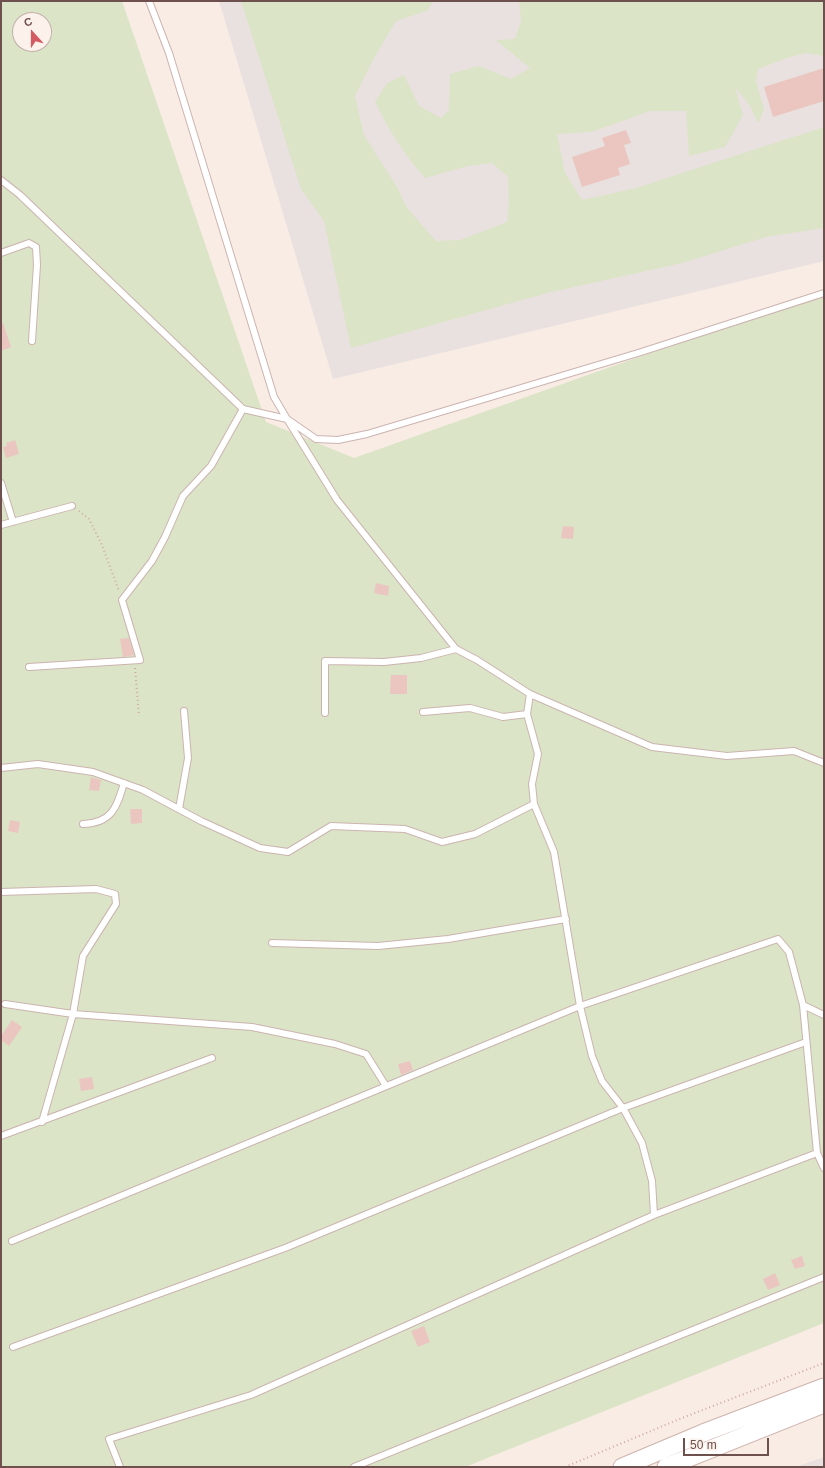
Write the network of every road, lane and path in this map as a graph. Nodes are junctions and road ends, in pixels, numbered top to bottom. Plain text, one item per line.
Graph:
1 (149, 1) edge
2 (1, 180) edge
3 (1, 253) edge
4 (824, 293) edge
5 (32, 341) dead end
6 (243, 409) junction
7 (287, 419) junction
8 (1, 483) edge
9 (72, 506) joint
10 (13, 522) junction
11 (1, 525) edge
12 (122, 600) junction
13 (456, 649) junction
14 (134, 660) junction
15 (29, 667) dead end
16 (530, 694) junction
17 (184, 712) dead end
18 (423, 712) dead end
19 (325, 713) dead end
20 (527, 714) junction
21 (139, 716) dead end
22 (824, 763) edge
23 (1, 768) edge
24 (124, 783) junction
25 (534, 804) junction
26 (179, 809) junction
27 (83, 824) dead end
28 (1, 892) edge
29 (566, 919) junction
30 (272, 944) dead end
31 (5, 1004) dead end
32 (803, 1005) junction
33 (580, 1006) junction
34 (74, 1014) junction
35 (824, 1015) edge
36 (806, 1042) junction
37 (212, 1058) dead end
38 (386, 1086) junction
39 (623, 1108) junction
40 (42, 1122) junction
41 (1, 1136) edge
42 (817, 1153) junction
43 (824, 1168) edge
44 (654, 1215) junction
45 (12, 1241) dead end
46 (824, 1277) edge
47 (13, 1347) dead end
48 (824, 1363) edge
49 (824, 1387) edge
50 (824, 1404) edge
51 (120, 1467) edge
52 (354, 1467) edge
53 (565, 1467) edge
54 (622, 1467) edge
55 (666, 1467) edge

1 - 7 lane
2 - 6 lane
3 - 5 lane
4 - 7 lane
6 - 7 lane
6 - 12 lane
7 - 13 lane
8 - 10 lane
9 - 10 lane
9 - 12 path
10 - 11 lane
12 - 14 lane
13 - 16 lane
13 - 19 lane
14 - 15 lane
14 - 21 path
16 - 20 lane
16 - 22 lane
17 - 26 lane
18 - 20 lane
20 - 25 lane
23 - 24 lane
24 - 26 lane
24 - 27 lane
25 - 26 lane
25 - 29 lane
28 - 34 lane
29 - 30 lane
29 - 33 lane
31 - 34 lane
32 - 33 lane
32 - 35 lane
32 - 36 lane
33 - 38 lane
33 - 39 lane
34 - 38 lane
34 - 40 lane
36 - 39 lane
36 - 42 lane
37 - 40 lane
38 - 45 lane
39 - 44 lane
39 - 47 lane
40 - 41 lane
42 - 43 lane
42 - 44 lane
44 - 51 lane
46 - 52 lane
48 - 53 path
49 - 54 main road
50 - 55 main road

